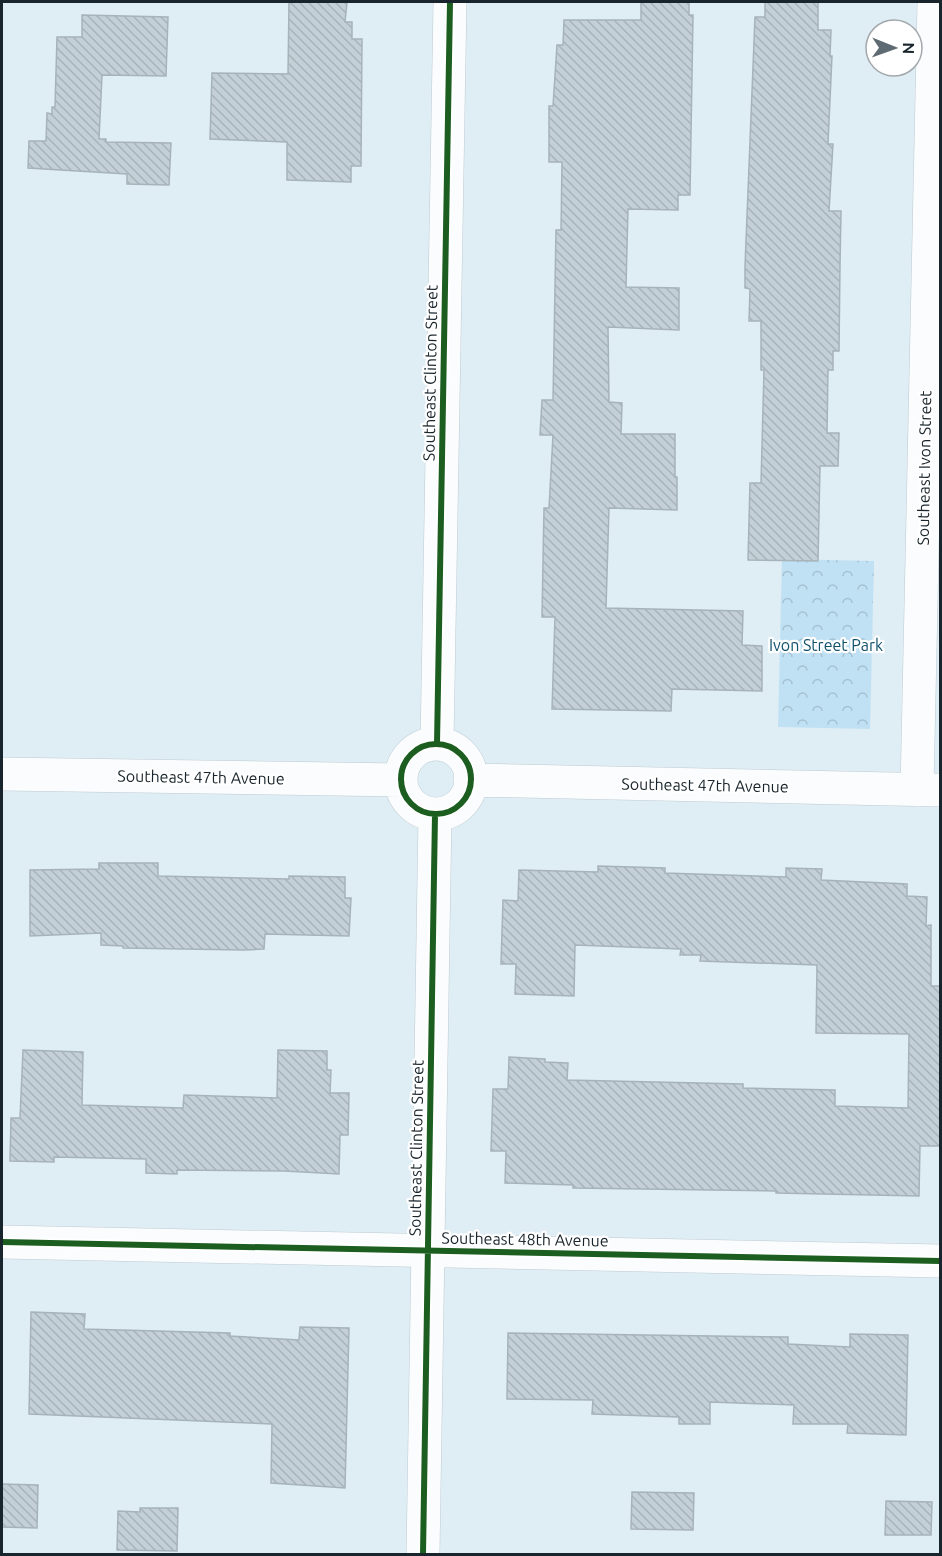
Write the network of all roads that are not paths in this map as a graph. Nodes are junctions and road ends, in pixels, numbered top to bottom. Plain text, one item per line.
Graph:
1 (450, 2) edge
2 (934, 2) edge
3 (437, 744) junction
4 (2, 774) edge
5 (401, 780) junction
6 (470, 780) junction
7 (929, 790) edge
8 (435, 814) junction
9 (2, 1242) edge
10 (428, 1251) junction
11 (940, 1261) edge
12 (423, 1554) edge

1 - 3 street, Southeast Clinton Street
2 - 7 street, Southeast Ivon Street
3 - 5 street
3 - 6 street
4 - 5 street, Southeast 47th Avenue
5 - 8 street
6 - 7 street, Southeast 47th Avenue
6 - 8 street
8 - 10 street, Southeast Clinton Street
9 - 10 street, Southeast 48th Avenue
10 - 11 street, Southeast 48th Avenue
10 - 12 street, Southeast Clinton Street

